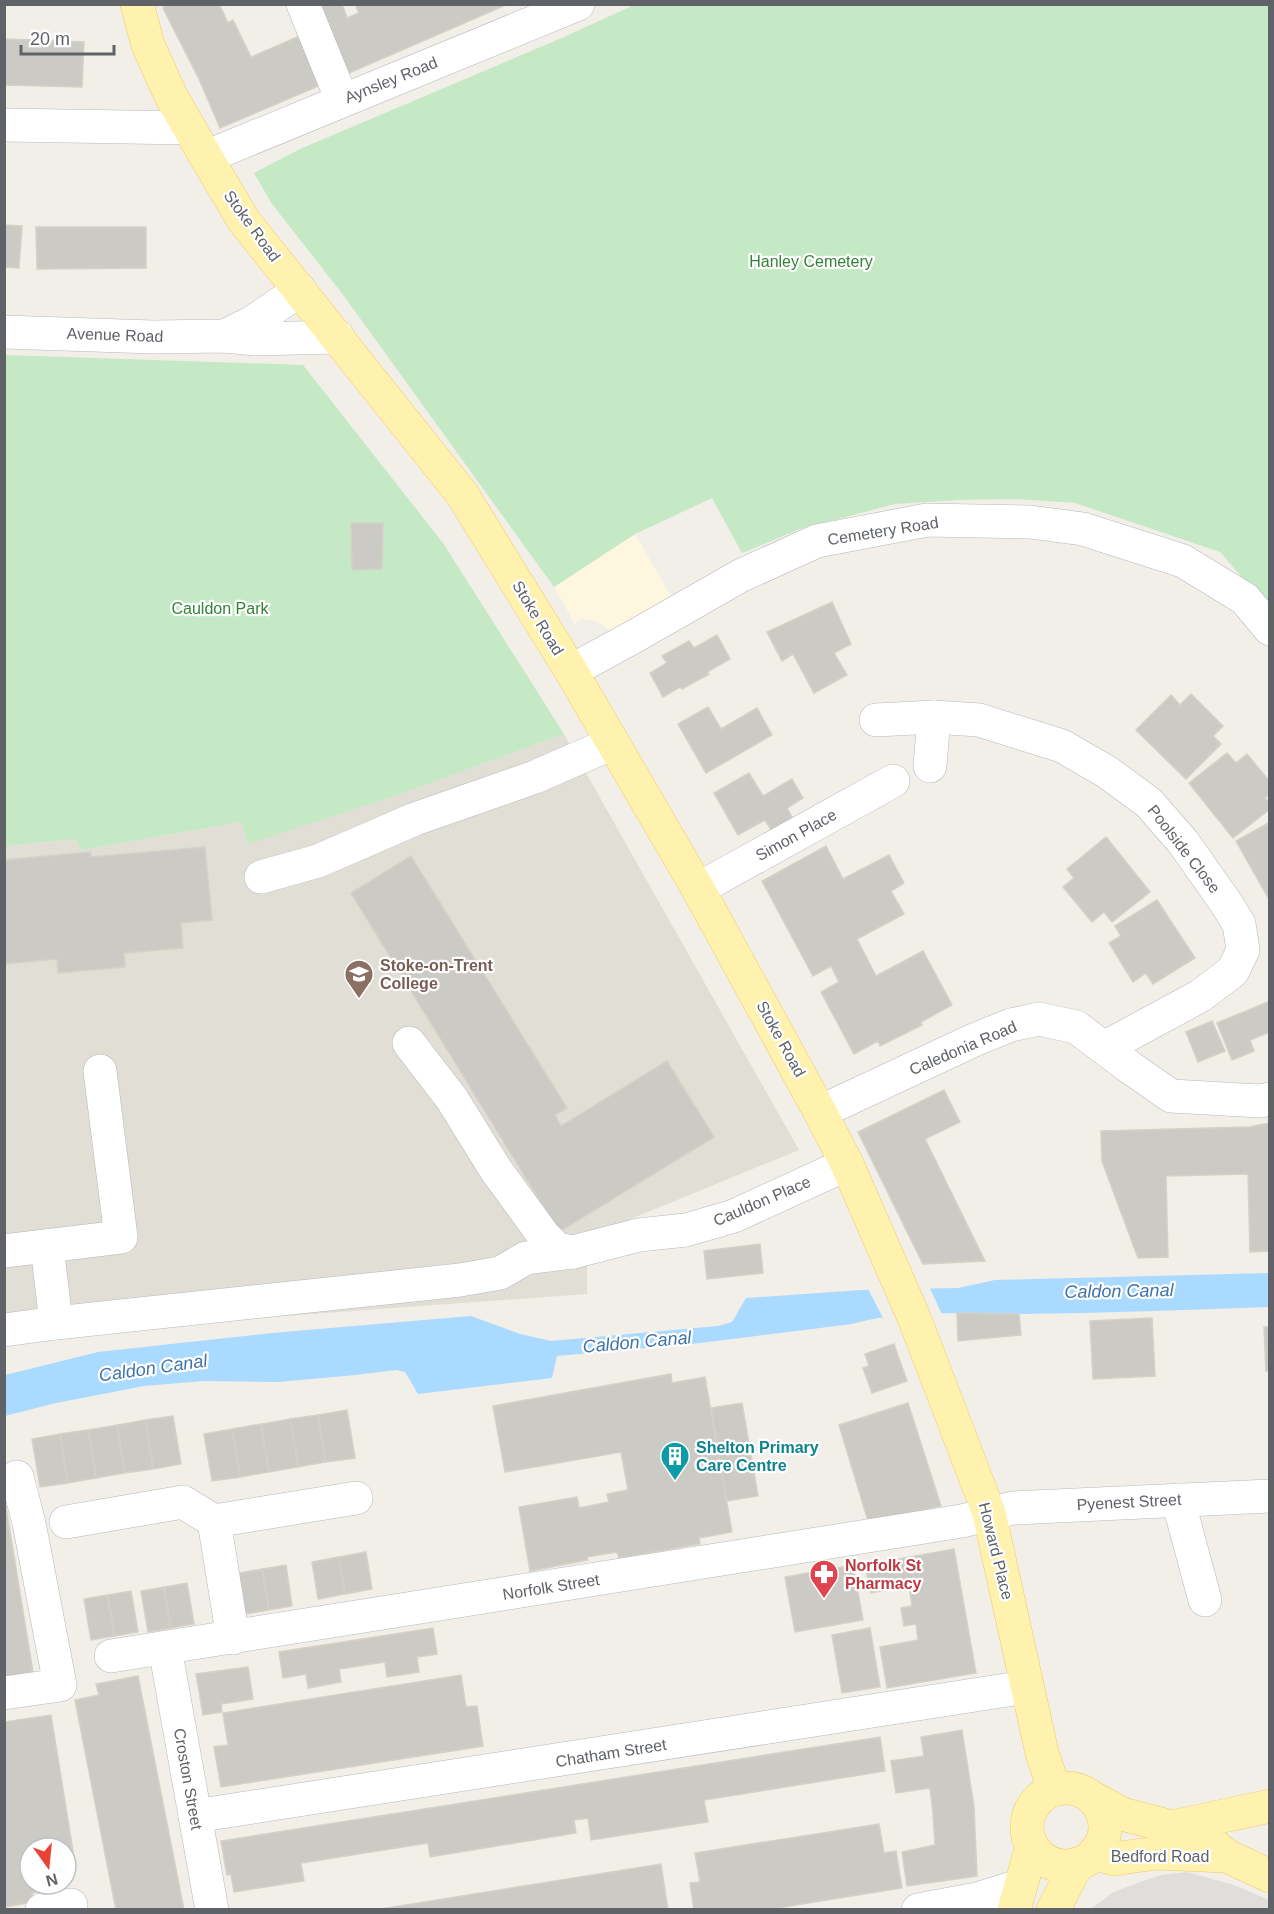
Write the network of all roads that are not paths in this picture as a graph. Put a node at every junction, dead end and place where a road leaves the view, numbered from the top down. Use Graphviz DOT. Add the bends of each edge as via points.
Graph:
graph roads {
  1 [pos="137,4"];
  2 [pos="303,4"];
  3 [pos="578,4"];
  4 [pos="342,100"];
  5 [pos="4,125"];
  6 [pos="189,128"];
  7 [pos="206,158"];
  8 [pos="300,290"];
  9 [pos="4,332"];
  10 [pos="225,336"];
  11 [pos="338,337"];
  12 [pos="1269,629"];
  13 [pos="571,670"];
  14 [pos="934,717"];
  15 [pos="876,720"];
  16 [pos="613,743"];
  17 [pos="930,766"];
  18 [pos="893,781"];
  19 [pos="261,877"];
  20 [pos="698,889"];
  21 [pos="409,1043"];
  22 [pos="1104,1048"];
  23 [pos="100,1071"];
  24 [pos="1269,1099"];
  25 [pos="820,1112"];
  26 [pos="847,1164"];
  27 [pos="47,1246"];
  28 [pos="4,1251"];
  29 [pos="573,1252"];
  30 [pos="890,1266"];
  31 [pos="56,1323"];
  32 [pos="4,1330"];
  33 [pos="17,1477"];
  34 [pos="1269,1496"];
  35 [pos="356,1498"];
  36 [pos="1178,1500"];
  37 [pos="989,1513"];
  38 [pos="214,1521"];
  39 [pos="66,1522"];
  40 [pos="1205,1600"];
  41 [pos="233,1638"];
  42 [pos="165,1648"];
  43 [pos="111,1656"];
  44 [pos="1026,1687"];
  45 [pos="4,1693"];
  46 [pos="1054,1790"];
  47 [pos="1091,1797"];
  48 [pos="1269,1806"];
  49 [pos="195,1816"];
  50 [pos="1172,1827"];
  51 [pos="1032,1846"];
  52 [pos="1227,1856"];
  53 [pos="1086,1858"];
  54 [pos="1269,1876"];
  55 [pos="1016,1898"];
  56 [pos="212,1910"];
  57 [pos="918,1910"];
  58 [pos="1053,1910"];
  1 -- 6 [label="main road, Stoke Road" via="148,45"];
  2 -- 4 [label="street"];
  3 -- 4 [label="street, Aynsley Road"];
  4 -- 7 [label="street, Aynsley Road"];
  5 -- 6 [label="street"];
  6 -- 7 [label="main road, Stoke Road"];
  7 -- 8 [label="main road, Stoke Road" via="244,220"];
  8 -- 10 [label="street, Avenue Road"];
  8 -- 11 [label="main road, Stoke Road"];
  9 -- 10 [label="street, Avenue Road"];
  10 -- 11 [label="street, Avenue Road"];
  11 -- 13 [label="main road, Stoke Road" via="462,494"];
  12 -- 13 [label="street, Cemetery Road" via="1245,599 1183,561 1083,529 1030,522 927,520 817,541 740,576"];
  13 -- 16 [label="main road, Stoke Road"];
  14 -- 15 [label="street, Poolside Close"];
  14 -- 17 [label="street"];
  14 -- 22 [label="street, Poolside Close" via="979,720 1031,736 1062,746 1107,772 1149,803 1176,834 1239,924 1243,950 1233,970 1200,996"];
  16 -- 19 [label="street" via="318,861"];
  16 -- 20 [label="main road, Stoke Road"];
  18 -- 20 [label="street, Simon Place"];
  20 -- 25 [label="main road, Stoke Road"];
  21 -- 29 [label="street" via="452,1099 496,1170 544,1236 557,1249"];
  22 -- 24 [label="street, Caledonia Road" via="1171,1096"];
  22 -- 25 [label="street, Caledonia Road" via="1076,1027 1039,1019 1011,1025"];
  23 -- 27 [label="street" via="121,1237"];
  25 -- 26 [label="main road, Stoke Road"];
  26 -- 29 [label="street, Cauldon Place" via="734,1216 686,1230 639,1235"];
  26 -- 30 [label="main road, Stoke Road"];
  27 -- 28 [label="street"];
  27 -- 31 [label="street"];
  29 -- 31 [label="street, Cauldon Place" via="526,1258 500,1273 460,1280"];
  30 -- 37 [label="main road, Howard Place" via="915,1320"];
  31 -- 32 [label="street, Cauldon Place"];
  33 -- 45 [label="street" via="60,1685"];
  34 -- 36 [label="street, Pyenest Street"];
  35 -- 38 [label="street"];
  36 -- 37 [label="street, Pyenest Street" via="1013,1508"];
  36 -- 40 [label="street"];
  37 -- 41 [label="street, Norfolk Street" via="951,1523"];
  37 -- 44 [label="main road, Howard Place"];
  38 -- 39 [label="street" via="183,1502"];
  38 -- 41 [label="street"];
  41 -- 42 [label="street, Norfolk Street"];
  42 -- 43 [label="street, Norfolk Street"];
  42 -- 49 [label="street, Croston Street"];
  44 -- 46 [label="main road, Howard Place"];
  44 -- 49 [label="street, Chatham Street"];
  46 -- 47 [label="main road" via="1079,1790"];
  46 -- 51 [label="main road" via="1032,1809 1027,1822"];
  47 -- 50 [label="main road, Bedford Road" via="1122,1814"];
  47 -- 53 [label="main road" via="1105,1825 1099,1848"];
  48 -- 50 [label="main road"];
  49 -- 56 [label="street, Croston Street"];
  50 -- 52 [label="main road, Bedford Road" via="1205,1838"];
  51 -- 53 [label="main road" via="1047,1861 1064,1866"];
  51 -- 55 [label="main road"];
  52 -- 53 [label="main road, Bedford Road" via="1156,1853"];
  52 -- 54 [label="main road, Bedford Road"];
  53 -- 58 [label="main road"];
  55 -- 57 [label="street" via="977,1899"];
}
